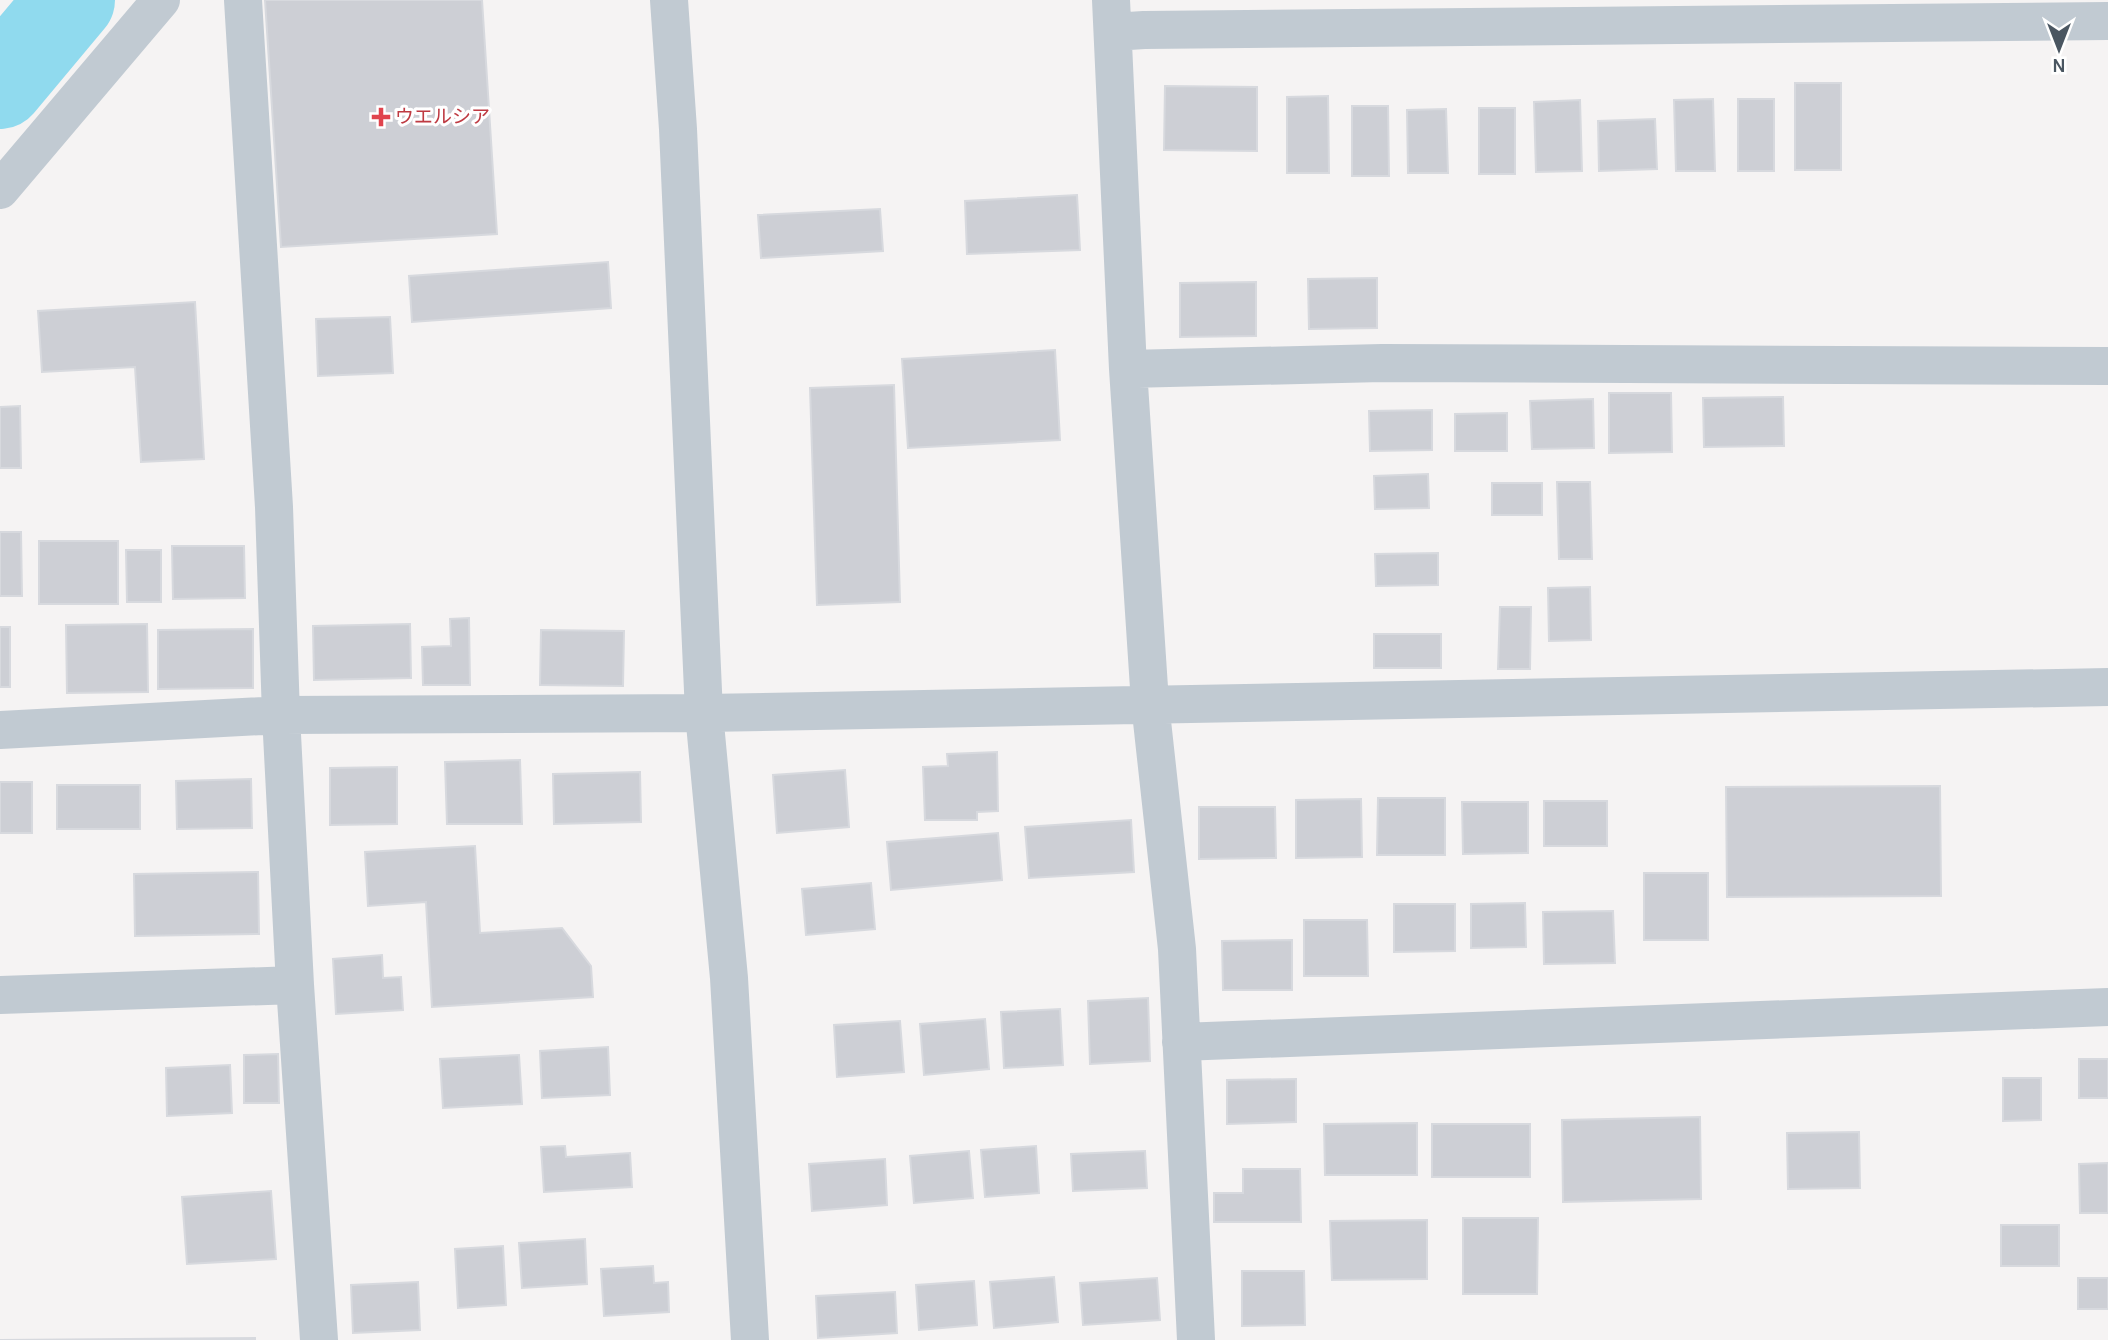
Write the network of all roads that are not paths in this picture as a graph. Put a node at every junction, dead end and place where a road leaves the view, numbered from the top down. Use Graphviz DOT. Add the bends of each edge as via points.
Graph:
graph roads {
  1 [pos="161,0"];
  2 [pos="243,0"];
  3 [pos="669,0"];
  4 [pos="1112,16"];
  5 [pos="2108,21"];
  6 [pos="0,190"];
  7 [pos="2108,366"];
  8 [pos="1128,369"];
  9 [pos="2108,687"];
  10 [pos="1150,703"];
  11 [pos="704,713"];
  12 [pos="281,716"];
  13 [pos="0,730"];
  14 [pos="295,985"];
  15 [pos="0,995"];
  16 [pos="2108,1007"];
  17 [pos="1181,1042"];
  18 [pos="320,1340"];
  19 [pos="750,1340"];
  20 [pos="1196,1340"];
  1 -- 6 [label="street"];
  2 -- 12 [label="street" via="274,507"];
  3 -- 11 [label="street"];
  4 -- 5 [label="street" via="1144,30"];
  4 -- 8 [label="street"];
  7 -- 8 [label="street" via="1382,363"];
  8 -- 10 [label="street"];
  9 -- 10 [label="street"];
  10 -- 11 [label="street"];
  10 -- 17 [label="street" via="1177,949"];
  11 -- 12 [label="street"];
  11 -- 19 [label="street" via="729,978"];
  12 -- 13 [label="street"];
  12 -- 14 [label="street"];
  14 -- 15 [label="street"];
  14 -- 18 [label="street"];
  16 -- 17 [label="street"];
  17 -- 20 [label="street"];
}
